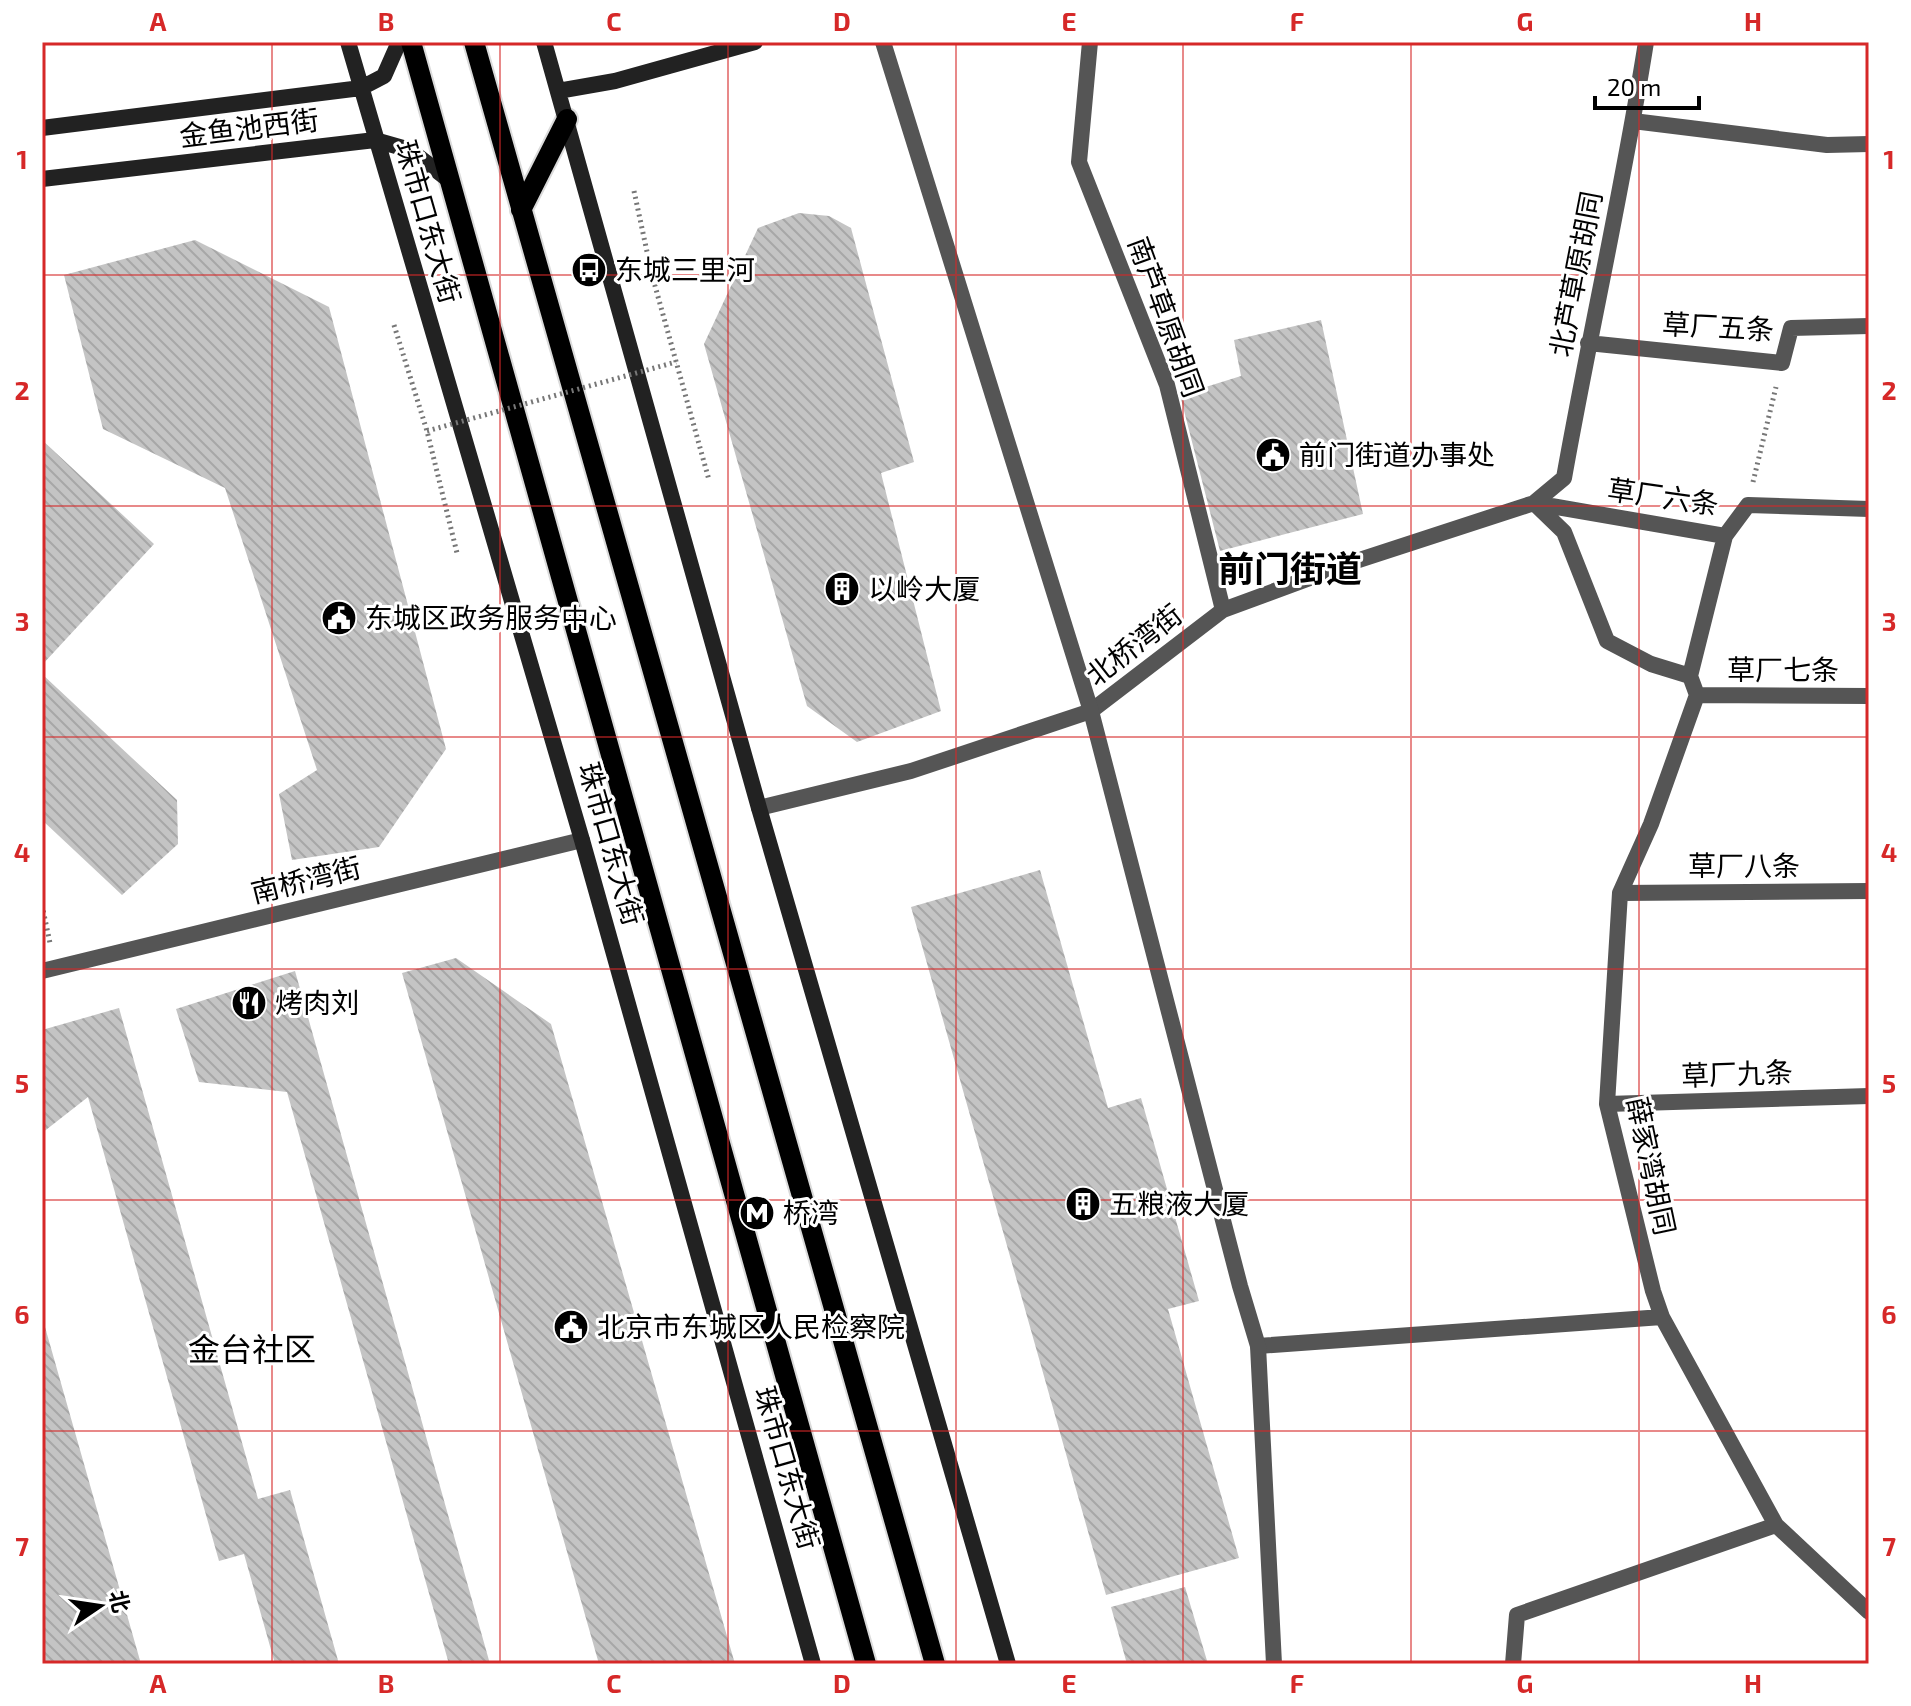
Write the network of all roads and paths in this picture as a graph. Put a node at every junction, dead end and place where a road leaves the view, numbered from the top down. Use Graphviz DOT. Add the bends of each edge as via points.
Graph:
graph roads {
  1 [pos="348,42"];
  2 [pos="399,42"];
  3 [pos="411,42"];
  4 [pos="474,42"];
  5 [pos="544,42"];
  6 [pos="755,42"];
  7 [pos="883,42"];
  8 [pos="1090,42"];
  9 [pos="1646,42"];
  10 [pos="361,88"];
  11 [pos="558,91"];
  12 [pos="567,119"];
  13 [pos="1633,121"];
  14 [pos="42,128"];
  15 [pos="375,140"];
  16 [pos="1869,144"];
  17 [pos="42,179"];
  18 [pos="450,181"];
  19 [pos="634,191"];
  20 [pos="521,210"];
  21 [pos="394,325"];
  22 [pos="1869,326"];
  23 [pos="1588,343"];
  24 [pos="676,362"];
  25 [pos="1782,363"];
  26 [pos="427,431"];
  27 [pos="709,480"];
  28 [pos="1534,503"];
  29 [pos="1748,505"];
  30 [pos="1869,509"];
  31 [pos="1725,536"];
  32 [pos="457,553"];
  33 [pos="1223,610"];
  34 [pos="1690,676"];
  35 [pos="1697,695"];
  36 [pos="1869,696"];
  37 [pos="1091,711"];
  38 [pos="759,808"];
  39 [pos="582,840"];
  40 [pos="1869,891"];
  41 [pos="1620,893"];
  42 [pos="42,905"];
  43 [pos="48,969"];
  44 [pos="1869,1096"];
  45 [pos="1607,1104"];
  46 [pos="1662,1317"];
  47 [pos="1258,1346"];
  48 [pos="1776,1525"];
  49 [pos="1869,1612"];
  50 [pos="813,1664"];
  51 [pos="866,1664"];
  52 [pos="935,1664"];
  53 [pos="1008,1664"];
  54 [pos="1274,1664"];
  55 [pos="1513,1664"];
  1 -- 10 [label="street, 珠市口东大街"];
  2 -- 10 [label="street" via="384,76"];
  3 -- 18 [label="main road, 珠市口东大街"];
  4 -- 20 [label="main road"];
  5 -- 11 [label="street"];
  6 -- 11 [label="street" via="615,81"];
  7 -- 37 [label="street"];
  8 -- 33 [label="street, 南芦草原胡同" via="1079,162 1167,385"];
  9 -- 13 [label="street, 北芦草原胡同"];
  10 -- 14 [label="street, 金鱼池西街"];
  10 -- 15 [label="street, 珠市口东大街"];
  11 -- 12 [label="street"];
  12 -- 20 [label="main road"];
  12 -- 38 [label="street"];
  13 -- 16 [label="street" via="1827,145"];
  13 -- 23 [label="street, 北芦草原胡同"];
  15 -- 17 [label="street, 金鱼池西街"];
  15 -- 18 [label="street, 金鱼池西街" via="410,150"];
  15 -- 39 [label="street, 珠市口东大街"];
  18 -- 51 [label="main road, 珠市口东大街"];
  19 -- 24 [label="path"];
  20 -- 52 [label="main road"];
  21 -- 26 [label="path"];
  22 -- 25 [label="street, 草厂五条" via="1791,328"];
  23 -- 25 [label="street, 草厂五条"];
  23 -- 28 [label="street, 北芦草原胡同" via="1564,478"];
  24 -- 26 [label="path, bridge"];
  24 -- 27 [label="path"];
  25 -- 29 [label="path"];
  26 -- 32 [label="path"];
  28 -- 31 [label="street, 草厂六条"];
  28 -- 33 [label="street, 北桥湾街"];
  28 -- 34 [label="street" via="1564,532 1607,641 1651,664"];
  29 -- 30 [label="street, 草厂六条"];
  29 -- 31 [label="street, 草厂六条"];
  31 -- 34 [label="street"];
  33 -- 37 [label="street, 北桥湾街"];
  34 -- 35 [label="street"];
  35 -- 36 [label="street, 草厂七条"];
  35 -- 41 [label="street, 薛家湾胡同"];
  37 -- 38 [label="street, 北桥湾街" via="911,771"];
  37 -- 47 [label="street"];
  38 -- 53 [label="street"];
  39 -- 43 [label="street, 南桥湾街"];
  39 -- 50 [label="street, 珠市口东大街"];
  40 -- 41 [label="street, 草厂八条"];
  41 -- 45 [label="street, 薛家湾胡同"];
  42 -- 43 [label="path"];
  44 -- 45 [label="street, 草厂九条"];
  45 -- 46 [label="street, 薛家湾胡同"];
  46 -- 47 [label="street"];
  46 -- 48 [label="street, 薛家湾胡同"];
  47 -- 54 [label="street"];
  48 -- 49 [label="street, 薛家湾胡同"];
  48 -- 55 [label="street" via="1517,1615"];
}
